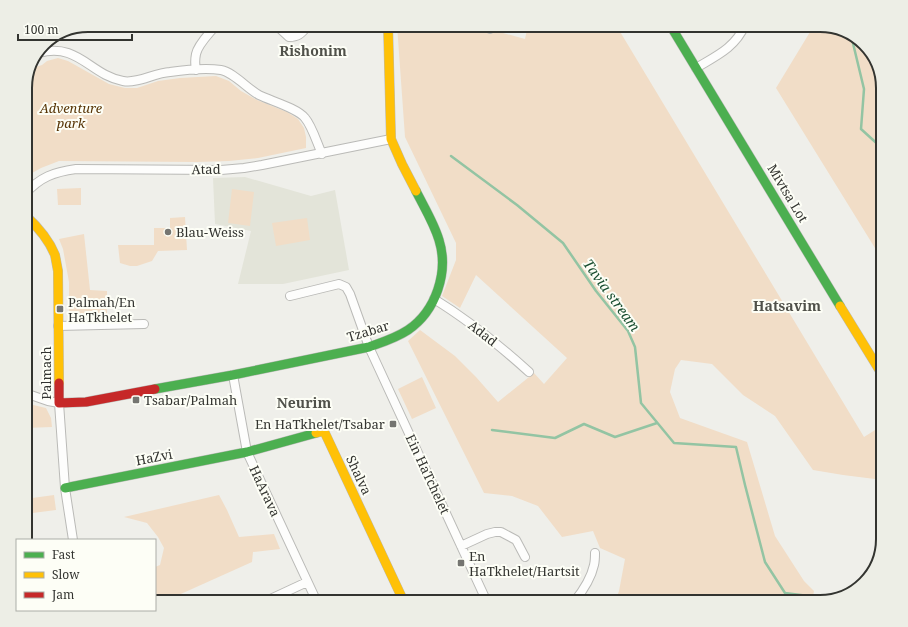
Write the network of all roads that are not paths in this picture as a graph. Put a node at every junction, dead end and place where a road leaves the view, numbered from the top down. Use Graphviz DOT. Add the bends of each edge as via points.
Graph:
graph roads {
  1 [pos="211,32"];
  2 [pos="284,32"];
  3 [pos="303,32"];
  4 [pos="388,32"];
  5 [pos="674,32"];
  6 [pos="742,32"];
  7 [pos="47,50"];
  8 [pos="696,68"];
  9 [pos="196,70"];
  10 [pos="391,139"];
  11 [pos="322,154"];
  12 [pos="32,188"];
  13 [pos="32,221"];
  14 [pos="290,296"];
  15 [pos="434,299"];
  16 [pos="144,324"];
  17 [pos="58,326"];
  18 [pos="369,347"];
  19 [pos="876,364"];
  20 [pos="529,372"];
  21 [pos="233,375"];
  22 [pos="32,395"];
  23 [pos="59,403"];
  24 [pos="247,452"];
  25 [pos="65,488"];
  26 [pos="73,539"];
  27 [pos="461,546"];
  28 [pos="595,552"];
  29 [pos="525,557"];
  30 [pos="307,582"];
  31 [pos="279,595"];
  32 [pos="313,595"];
  33 [pos="401,595"];
  34 [pos="484,595"];
  35 [pos="579,595"];
  1 -- 9 [label="street" via="196,53"];
  2 -- 3 [label="street" via="289,37"];
  4 -- 10 [label="street, Tzabar"];
  5 -- 8 [label="street, Mivtsa Lot"];
  6 -- 8 [label="street" via="724,51"];
  7 -- 9 [label="street" via="58,50 79,57 107,76 124,82 134,82 156,74"];
  8 -- 19 [label="street, Mivtsa Lot"];
  9 -- 11 [label="street" via="223,70 259,95 300,113 308,123"];
  10 -- 11 [label="street, Atad"];
  10 -- 15 [label="street, Tzabar" via="437,233 441,247 442,273"];
  11 -- 12 [label="street, Atad" via="221,170 76,169 50,175"];
  13 -- 17 [label="street, Palmach" via="55,256 58,271"];
  14 -- 18 [label="street, Ein HaTchelet" via="339,284 346,287"];
  15 -- 18 [label="street, Tzabar" via="415,326 387,341"];
  15 -- 20 [label="street, Adad" via="474,325"];
  16 -- 17 [label="street"];
  17 -- 23 [label="street, Palmach"];
  18 -- 21 [label="street, Tzabar"];
  18 -- 27 [label="street, Ein HaTchelet"];
  21 -- 23 [label="street, Tzabar" via="86,402"];
  21 -- 24 [label="street, HaArava"];
  22 -- 23 [label="street"];
  23 -- 25 [label="street, Palmach"];
  24 -- 25 [label="street, HaZvi"];
  24 -- 30 [label="street, HaArava"];
  24 -- 33 [label="street, Shalva" via="324,431"];
  25 -- 26 [label="street, Palmach"];
  27 -- 29 [label="street" via="487,534 501,532 516,540"];
  27 -- 34 [label="street, Ein HaTchelet"];
  28 -- 35 [label="street" via="594,566"];
  30 -- 31 [label="street"];
  30 -- 32 [label="street, HaArava"];
}
